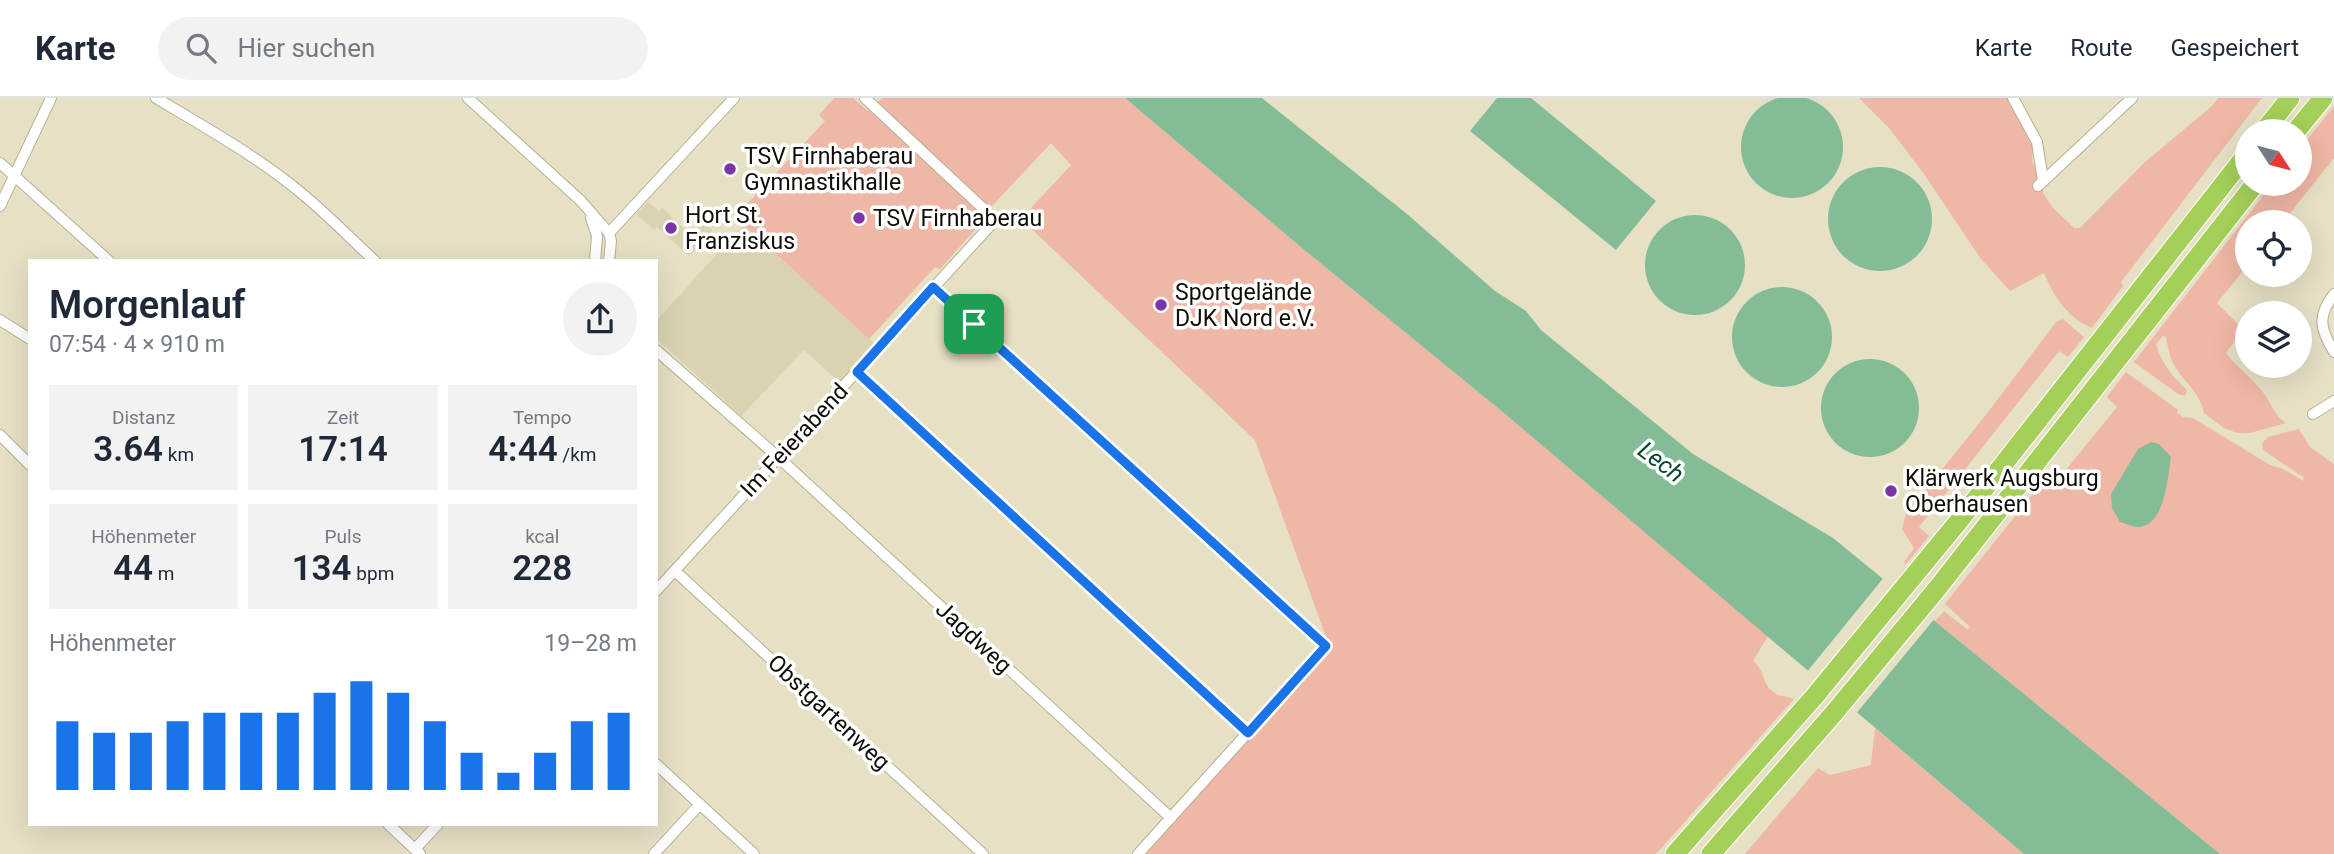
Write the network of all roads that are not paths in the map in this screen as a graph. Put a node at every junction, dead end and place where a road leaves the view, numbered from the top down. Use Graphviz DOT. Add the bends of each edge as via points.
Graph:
graph roads {
  1 [pos="51,98"];
  2 [pos="156,98"];
  3 [pos="468,98"];
  4 [pos="734,98"];
  5 [pos="864,98"];
  6 [pos="2012,98"];
  7 [pos="2133,98"];
  8 [pos="2290,98"];
  9 [pos="2323,98"];
  10 [pos="2273,119"];
  11 [pos="2306,119"];
  12 [pos="0,163"];
  13 [pos="2235,169"];
  14 [pos="15,174"];
  15 [pos="2246,196"];
  16 [pos="0,206"];
  17 [pos="588,209"];
  18 [pos="609,233"];
  19 [pos="107,259"];
  20 [pos="373,259"];
  21 [pos="595,259"];
  22 [pos="609,259"];
  23 [pos="933,287"];
  24 [pos="2334,294"];
  25 [pos="2329,308"];
  26 [pos="0,320"];
  27 [pos="28,338"];
  28 [pos="658,352"];
  29 [pos="2334,352"];
  30 [pos="857,372"];
  31 [pos="2334,401"];
  32 [pos="2314,414"];
  33 [pos="0,435"];
  34 [pos="778,457"];
  35 [pos="28,463"];
  36 [pos="675,571"];
  37 [pos="658,589"];
  38 [pos="1248,733"];
  39 [pos="658,766"];
  40 [pos="700,804"];
  41 [pos="1171,818"];
  42 [pos="390,826"];
  43 [pos="437,826"];
  44 [pos="418,852"];
  45 [pos="654,854"];
  46 [pos="754,854"];
  47 [pos="983,854"];
  48 [pos="1138,854"];
  49 [pos="1675,854"];
  50 [pos="1711,854"];
  1 -- 14 [label="street"];
  2 -- 20 [label="street" via="278,175"];
  3 -- 17 [label="street"];
  4 -- 18 [label="street"];
  5 -- 23 [label="street, Im Feierabend" via="988,212 989,227"];
  6 -- 7 [label="street" via="2037,142 2040,183"];
  8 -- 10 [label="highway"];
  9 -- 11 [label="highway"];
  12 -- 14 [label="street"];
  13 -- 49 [label="highway" via="1916,573"];
  14 -- 16 [label="street"];
  14 -- 19 [label="street"];
  15 -- 50 [label="highway" via="1936,590"];
  17 -- 18 [label="street"];
  17 -- 21 [label="street" via="597,236"];
  18 -- 22 [label="street"];
  23 -- 30 [label="street, Im Feierabend"];
  23 -- 38 [label="street" via="1326,646"];
  24 -- 25 [label="street"];
  25 -- 29 [label="street" via="2322,325"];
  26 -- 27 [label="street"];
  28 -- 34 [label="street, Jagdweg"];
  30 -- 34 [label="street, Im Feierabend"];
  30 -- 38 [label="street"];
  31 -- 32 [label="street"];
  33 -- 35 [label="street"];
  34 -- 36 [label="street, Im Feierabend"];
  34 -- 41 [label="street, Jagdweg"];
  36 -- 37 [label="street, Im Feierabend"];
  36 -- 47 [label="street, Obstgartenweg"];
  38 -- 41 [label="street"];
  39 -- 40 [label="street"];
  40 -- 45 [label="street"];
  40 -- 46 [label="street"];
  41 -- 48 [label="street"];
  42 -- 44 [label="street"];
  43 -- 44 [label="street"];
}
